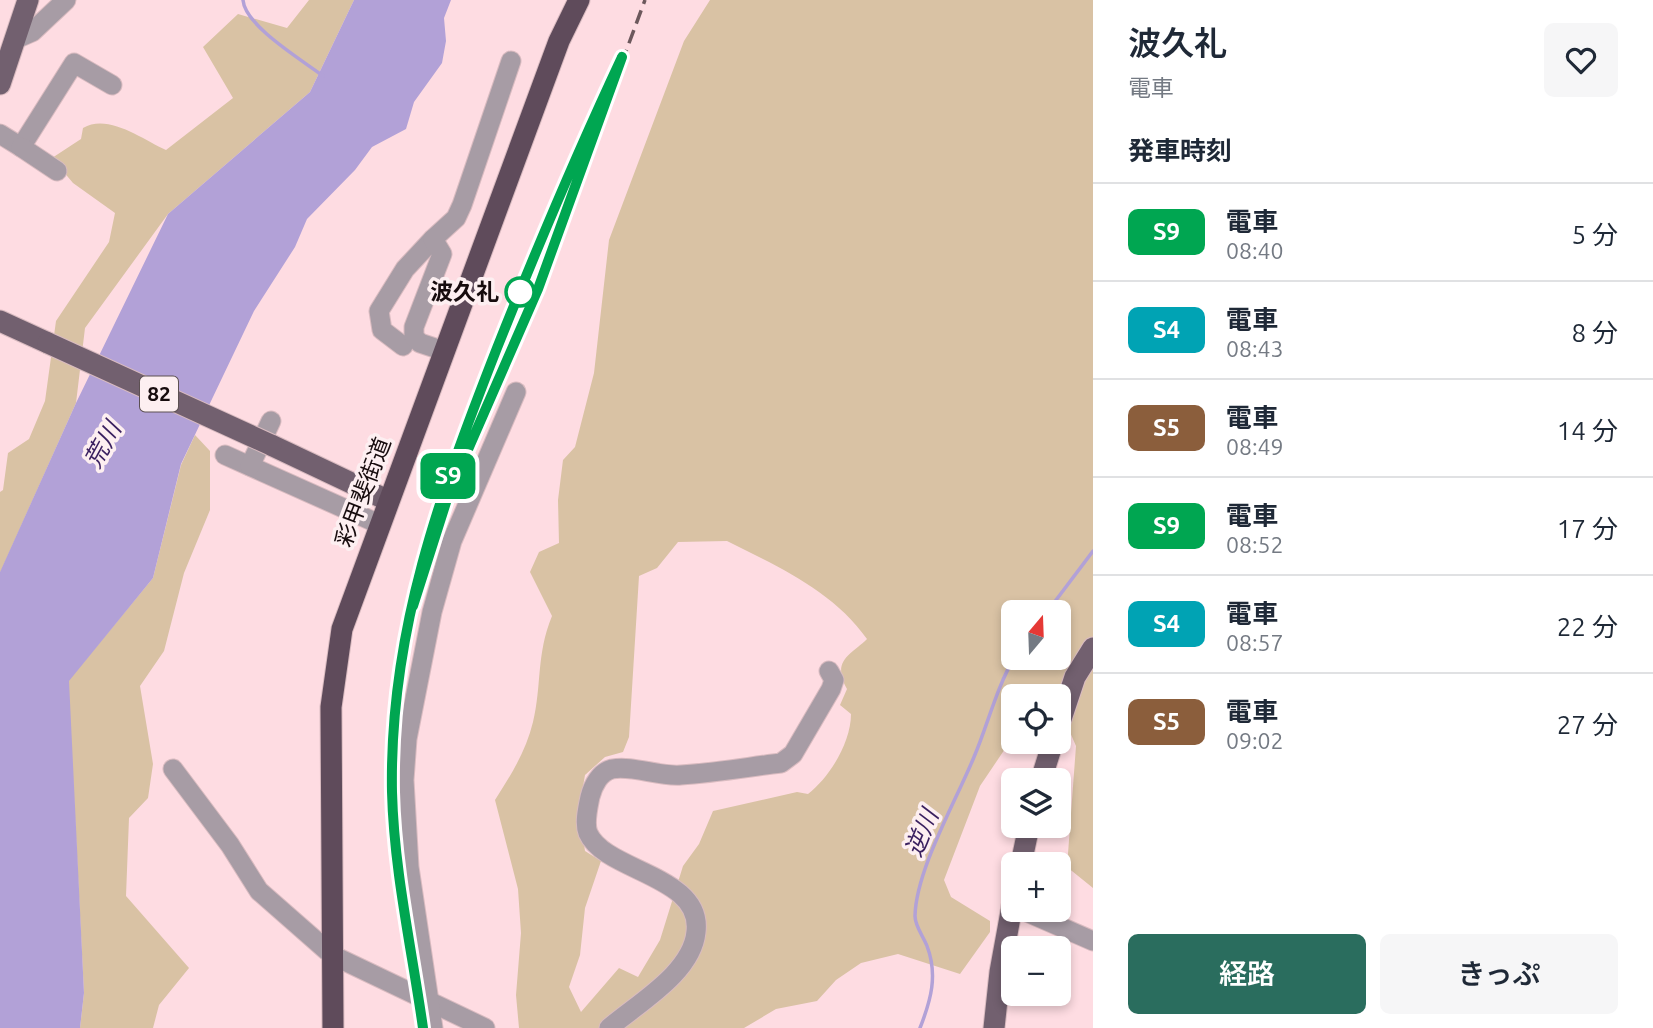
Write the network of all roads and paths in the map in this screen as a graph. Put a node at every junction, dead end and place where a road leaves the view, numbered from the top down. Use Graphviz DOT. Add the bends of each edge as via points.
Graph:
graph roads {
  1 [pos="28,0"];
  2 [pos="66,0"];
  3 [pos="579,0"];
  4 [pos="16,39"];
  5 [pos="511,61"];
  6 [pos="0,84"];
  7 [pos="112,85"];
  8 [pos="0,134"];
  9 [pos="21,147"];
  10 [pos="57,171"];
  11 [pos="433,239"];
  12 [pos="0,321"];
  13 [pos="403,346"];
  14 [pos="444,351"];
  15 [pos="516,392"];
  16 [pos="271,421"];
  17 [pos="225,455"];
  18 [pos="250,466"];
  19 [pos="387,500"];
  20 [pos="379,524"];
  21 [pos="1093,648"];
  22 [pos="829,671"];
  23 [pos="1071,689"];
  24 [pos="173,769"];
  25 [pos="1011,922"];
  26 [pos="1051,922"];
  27 [pos="1093,941"];
  28 [pos="332,955"];
  29 [pos="429,1000"];
  30 [pos="333,1028"];
  31 [pos="433,1028"];
  32 [pos="485,1028"];
  33 [pos="609,1028"];
  34 [pos="994,1028"];
  1 -- 4 [label="main road"];
  2 -- 4 [label="street" via="32,32"];
  3 -- 14 [label="highway, 彩甲斐街道" via="559,41"];
  4 -- 6 [label="main road"];
  5 -- 11 [label="street" via="462,205 456,218"];
  7 -- 9 [label="street" via="74,63"];
  8 -- 9 [label="street"];
  9 -- 10 [label="street"];
  11 -- 13 [label="street" via="405,269 379,311 382,330"];
  11 -- 14 [label="street" via="442,254 414,337"];
  12 -- 19 [label="main road, 82, bridge"];
  14 -- 19 [label="highway, 彩甲斐街道"];
  15 -- 29 [label="street" via="452,541 410,722 404,809"];
  16 -- 18 [label="street"];
  17 -- 18 [label="street"];
  18 -- 20 [label="street"];
  19 -- 20 [label="highway, 彩甲斐街道"];
  20 -- 28 [label="highway, 彩甲斐街道" via="342,629 333,677"];
  21 -- 23 [label="main road"];
  22 -- 33 [label="street" via="834,680 831,689 793,754 781,763 680,775 621,769 599,776 587,811 588,832 598,846 687,899 697,930 694,945 675,972"];
  24 -- 28 [label="street" via="260,891"];
  25 -- 34 [label="main road"];
  26 -- 27 [label="street"];
  28 -- 29 [label="street"];
  28 -- 30 [label="highway, 彩甲斐街道"];
  29 -- 31 [label="street"];
  29 -- 32 [label="street"];
}
